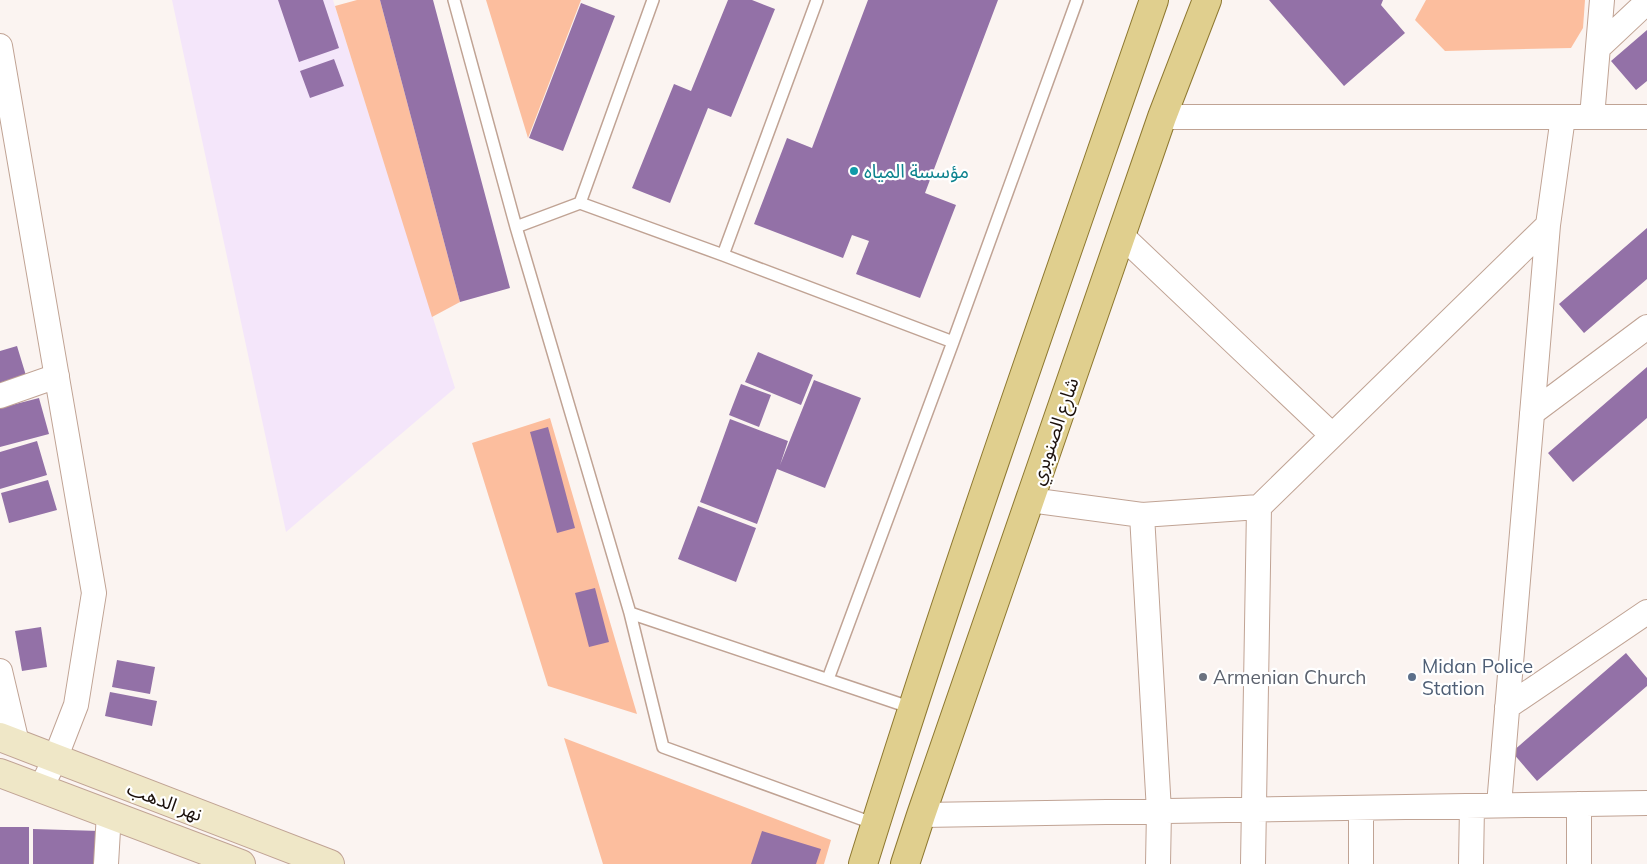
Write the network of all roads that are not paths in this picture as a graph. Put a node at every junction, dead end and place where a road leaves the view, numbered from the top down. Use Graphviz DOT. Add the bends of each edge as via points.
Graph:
graph roads {
  1 [pos="454,0"];
  2 [pos="654,0"];
  3 [pos="817,0"];
  4 [pos="1077,0"];
  5 [pos="1154,0"];
  6 [pos="1207,0"];
  7 [pos="1602,0"];
  8 [pos="1647,2"];
  9 [pos="0,46"];
  10 [pos="1598,48"];
  11 [pos="6,111"];
  12 [pos="1162,117"];
  13 [pos="1563,117"];
  14 [pos="1592,117"];
  15 [pos="1647,117"];
  16 [pos="580,203"];
  17 [pos="1548,225"];
  18 [pos="516,227"];
  19 [pos="1122,235"];
  20 [pos="723,255"];
  21 [pos="1647,327"];
  22 [pos="953,342"];
  23 [pos="57,376"];
  24 [pos="0,396"];
  25 [pos="1532,413"];
  26 [pos="1332,435"];
  27 [pos="1030,500"];
  28 [pos="1259,507"];
  29 [pos="1142,515"];
  30 [pos="1647,612"];
  31 [pos="630,613"];
  32 [pos="0,671"];
  33 [pos="828,680"];
  34 [pos="1507,707"];
  35 [pos="912,708"];
  36 [pos="8,740"];
  37 [pos="55,758"];
  38 [pos="0,773"];
  39 [pos="41,788"];
  40 [pos="1647,803"];
  41 [pos="1580,804"];
  42 [pos="1499,805"];
  43 [pos="1472,806"];
  44 [pos="1361,808"];
  45 [pos="1253,810"];
  46 [pos="1159,811"];
  47 [pos="109,813"];
  48 [pos="921,815"];
  49 [pos="875,824"];
  50 [pos="106,864"];
  51 [pos="241,864"];
  52 [pos="330,864"];
  53 [pos="863,864"];
  54 [pos="905,864"];
  55 [pos="1158,864"];
  56 [pos="1253,864"];
  57 [pos="1361,864"];
  58 [pos="1471,864"];
  59 [pos="1578,864"];
  1 -- 18 [label="lane"];
  2 -- 16 [label="lane"];
  3 -- 20 [label="lane"];
  4 -- 22 [label="lane"];
  5 -- 35 [label="main road"];
  6 -- 12 [label="main road, شارع الصنوبري"];
  7 -- 10 [label="street"];
  8 -- 10 [label="street"];
  9 -- 11 [label="street"];
  10 -- 14 [label="street"];
  11 -- 23 [label="street"];
  12 -- 13 [label="street"];
  12 -- 19 [label="main road, شارع الصنوبري"];
  13 -- 14 [label="street"];
  13 -- 17 [label="street"];
  14 -- 15 [label="street"];
  16 -- 18 [label="lane"];
  16 -- 20 [label="lane"];
  17 -- 25 [label="street"];
  17 -- 26 [label="street"];
  18 -- 31 [label="lane"];
  19 -- 26 [label="street"];
  19 -- 27 [label="main road, شارع الصنوبري"];
  20 -- 22 [label="lane"];
  21 -- 25 [label="street"];
  22 -- 33 [label="lane"];
  23 -- 24 [label="street"];
  23 -- 37 [label="street" via="94,593 76,705"];
  25 -- 34 [label="street"];
  26 -- 28 [label="street"];
  27 -- 29 [label="street"];
  27 -- 48 [label="main road, شارع الصنوبري"];
  28 -- 29 [label="street"];
  28 -- 45 [label="street"];
  29 -- 46 [label="street"];
  30 -- 34 [label="street"];
  31 -- 33 [label="lane"];
  31 -- 49 [label="lane" via="663,748"];
  32 -- 36 [label="street"];
  33 -- 35 [label="lane"];
  34 -- 42 [label="street"];
  35 -- 49 [label="main road"];
  36 -- 37 [label="main road, نهر الدهب"];
  37 -- 39 [label="street"];
  37 -- 52 [label="main road, نهر الدهب"];
  38 -- 39 [label="main road, نهر الدهب"];
  39 -- 47 [label="main road, نهر الدهب"];
  40 -- 41 [label="street"];
  41 -- 42 [label="street"];
  41 -- 59 [label="street"];
  42 -- 43 [label="street"];
  43 -- 44 [label="street"];
  43 -- 58 [label="street"];
  44 -- 45 [label="street"];
  44 -- 57 [label="street"];
  45 -- 46 [label="street"];
  45 -- 56 [label="street"];
  46 -- 48 [label="street"];
  46 -- 55 [label="street"];
  47 -- 50 [label="street"];
  47 -- 51 [label="main road, نهر الدهب"];
  48 -- 54 [label="main road, شارع الصنوبري"];
  49 -- 53 [label="main road"];
}
